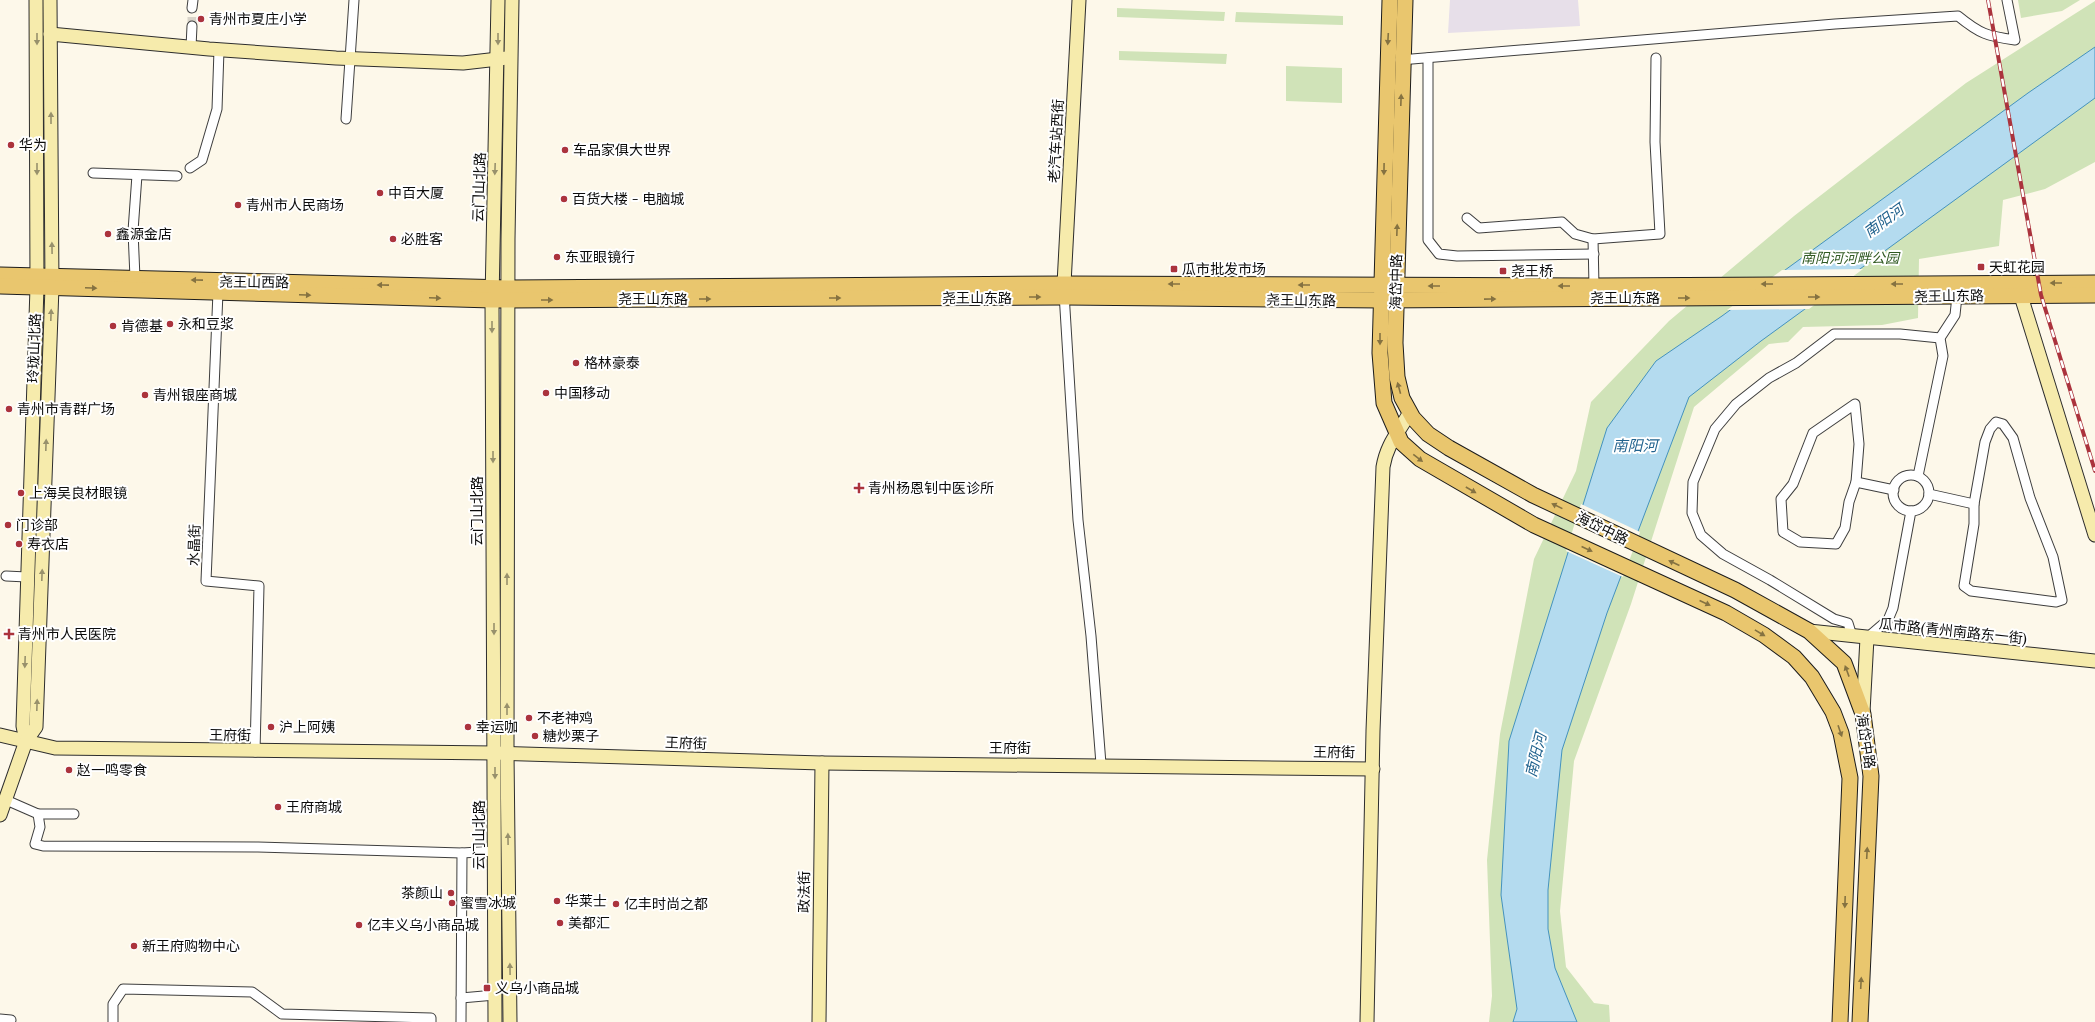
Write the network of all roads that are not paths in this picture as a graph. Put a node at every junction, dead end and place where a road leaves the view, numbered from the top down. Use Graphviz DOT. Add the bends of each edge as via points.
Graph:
graph roads {
  1 [pos="36,0"];
  2 [pos="50,0"];
  3 [pos="354,0"];
  4 [pos="498,0"];
  5 [pos="512,0"];
  6 [pos="1079,0"];
  7 [pos="1390,0"];
  8 [pos="1405,0"];
  9 [pos="2007,0"];
  10 [pos="192,26"];
  11 [pos="50,34"];
  12 [pos="191,47"];
  13 [pos="219,50"];
  14 [pos="349,58"];
  15 [pos="512,58"];
  16 [pos="1428,58"];
  17 [pos="1656,58"];
  18 [pos="498,59"];
  19 [pos="1387,60"];
  20 [pos="1402,60"];
  21 [pos="346,119"];
  22 [pos="190,168"];
  23 [pos="93,174"];
  24 [pos="137,175"];
  25 [pos="177,176"];
  26 [pos="1467,218"];
  27 [pos="1593,239"];
  28 [pos="1594,254"];
  29 [pos="0,275"];
  30 [pos="135,278"];
  31 [pos="37,281"];
  32 [pos="52,281"];
  33 [pos="2095,283"];
  34 [pos="0,286"];
  35 [pos="1064,290"];
  36 [pos="1600,290"];
  37 [pos="1936,290"];
  38 [pos="1391,291"];
  39 [pos="218,292"];
  40 [pos="492,294"];
  41 [pos="508,294"];
  42 [pos="2095,295"];
  43 [pos="1957,296"];
  44 [pos="2021,296"];
  45 [pos="1380,300"];
  46 [pos="1940,338"];
  47 [pos="1410,412"];
  48 [pos="1396,432"];
  49 [pos="1918,476"];
  50 [pos="1856,482"];
  51 [pos="1894,490"];
  52 [pos="1929,494"];
  53 [pos="1974,504"];
  54 [pos="1911,511"];
  55 [pos="2095,535"];
  56 [pos="6,576"];
  57 [pos="27,577"];
  58 [pos="1809,631"];
  59 [pos="1852,636"];
  60 [pos="1868,638"];
  61 [pos="2095,661"];
  62 [pos="1863,714"];
  63 [pos="0,735"];
  64 [pos="26,741"];
  65 [pos="255,752"];
  66 [pos="501,753"];
  67 [pos="822,763"];
  68 [pos="1101,764"];
  69 [pos="1373,769"];
  70 [pos="6,800"];
  71 [pos="38,814"];
  72 [pos="74,814"];
  73 [pos="0,815"];
  74 [pos="495,850"];
  75 [pos="462,853"];
  76 [pos="495,995"];
  77 [pos="461,998"];
  78 [pos="0,1020"];
  79 [pos="11,1020"];
  80 [pos="113,1022"];
  81 [pos="431,1022"];
  82 [pos="461,1022"];
  83 [pos="495,1022"];
  84 [pos="510,1022"];
  85 [pos="819,1022"];
  86 [pos="1367,1022"];
  87 [pos="1840,1022"];
  88 [pos="1860,1022"];
  1 -- 31 [label="street, 玲珑山北路, one-way"];
  2 -- 11 [label="street, 玲珑山北路"];
  3 -- 14 [label="street"];
  4 -- 18 [label="street, 云门山北路, one-way"];
  5 -- 15 [label="street, 云门山北路"];
  6 -- 35 [label="street, 老汽车站西街"];
  7 -- 19 [label="main road, 海岱中路, one-way"];
  8 -- 20 [label="main road, 海岱中路"];
  9 -- 16 [label="street" via="2015,40 1977,32 1958,16"];
  10 -- 12 [label="street"];
  11 -- 12 [label="street"];
  32 -- 11 [label="street, 玲珑山北路, one-way"];
  12 -- 13 [label="street"];
  13 -- 14 [label="street"];
  13 -- 22 [label="street" via="217,109 202,160"];
  14 -- 18 [label="street" via="463,63"];
  14 -- 21 [label="street"];
  15 -- 18 [label="street"];
  15 -- 41 [label="street, 云门山北路"];
  16 -- 20 [label="street"];
  16 -- 28 [label="street" via="1428,240 1439,254"];
  17 -- 27 [label="street" via="1655,142 1660,234"];
  18 -- 40 [label="street, 云门山北路, one-way"];
  19 -- 20 [label="street"];
  19 -- 38 [label="main road, 海岱中路, one-way"];
  38 -- 20 [label="main road, 海岱中路, one-way"];
  23 -- 24 [label="street"];
  24 -- 25 [label="street"];
  24 -- 30 [label="street" via="133,231"];
  26 -- 27 [label="street" via="1479,228 1562,222 1575,234"];
  27 -- 28 [label="street"];
  28 -- 36 [label="street"];
  29 -- 31 [label="main road, 尧王山西路"];
  30 -- 32 [label="main road, 尧王山西路"];
  40 -- 30 [label="main road, 尧王山西路, one-way"];
  31 -- 32 [label="main road, 尧王山西路"];
  31 -- 34 [label="main road, 尧王山西路"];
  31 -- 57 [label="street, 玲珑山北路"];
  32 -- 39 [label="main road, 尧王山西路, one-way"];
  64 -- 32 [label="street, 玲珑山北路, one-way" via="36,727"];
  33 -- 37 [label="main road, 尧王山东路, one-way"];
  38 -- 35 [label="main road, 尧王山东路, one-way"];
  35 -- 41 [label="main road, 尧王山东路"];
  35 -- 45 [label="main road, 尧王山东路"];
  35 -- 68 [label="street" via="1078,520 1091,636"];
  36 -- 37 [label="main road, 尧王山东路"];
  36 -- 38 [label="main road, 尧王山东路"];
  37 -- 43 [label="main road, 尧王山东路"];
  38 -- 45 [label="main road, 尧王山东路"];
  47 -- 38 [label="main road, 海岱中路, one-way" via="1402,398 1396,377"];
  39 -- 40 [label="main road, 尧王山西路, one-way"];
  39 -- 65 [label="street, 水晶街" via="206,581 260,586"];
  40 -- 41 [label="main road, 尧王山西路"];
  40 -- 66 [label="street, 云门山北路, one-way"];
  66 -- 41 [label="street, 云门山北路, one-way"];
  42 -- 44 [label="main road, 尧王山东路"];
  43 -- 44 [label="main road, 尧王山东路"];
  43 -- 46 [label="street" via="1955,315"];
  44 -- 55 [label="street"];
  45 -- 48 [label="main road, 海岱中路, one-way" via="1381,382 1384,403"];
  46 -- 49 [label="street" via="1943,356"];
  46 -- 59 [label="street" via="1900,334 1834,334 1736,404 1714,429 1693,482 1692,514 1701,534 1724,554 1834,619 1848,623"];
  47 -- 48 [label="street"];
  58 -- 47 [label="main road, 海岱中路, one-way" via="1735,590 1533,495 1428,434"];
  48 -- 69 [label="street" via="1387,449 1383,467"];
  48 -- 87 [label="main road, 海岱中路, one-way" via="1408,449 1437,471 1534,525 1726,613 1764,635 1794,657 1812,677 1824,695 1841,733 1850,778"];
  49 -- 51 [label="street" via="1904,477 1899,480"];
  49 -- 52 [label="street" via="1927,484"];
  50 -- 50 [label="street" via="1859,444 1855,404 1813,433 1793,484 1781,499 1784,532 1800,542 1836,544 1845,528 1849,502"];
  50 -- 51 [label="street"];
  51 -- 54 [label="street" via="1898,505"];
  52 -- 53 [label="street"];
  52 -- 54 [label="street" via="1922,507"];
  53 -- 53 [label="street" via="1985,442 1996,422 2004,424 2014,438 2030,498 2053,557 2062,600 2056,602 1971,591 1964,586 1974,524"];
  54 -- 60 [label="street" via="1893,608 1888,620"];
  56 -- 57 [label="street"];
  57 -- 64 [label="street, 玲珑山北路, one-way" via="23,726"];
  58 -- 59 [label="street, 瓜市路(青州南路东一街)"];
  62 -- 58 [label="main road, 海岱中路, one-way" via="1844,663"];
  59 -- 60 [label="street, 瓜市路(青州南路东一街)"];
  60 -- 61 [label="street, 瓜市路(青州南路东一街)"];
  60 -- 62 [label="street"];
  88 -- 62 [label="main road, 海岱中路, one-way" via="1871,776"];
  63 -- 64 [label="street, 王府街"];
  64 -- 65 [label="street, 王府街" via="55,748"];
  64 -- 70 [label="street, 玲珑山北路"];
  65 -- 66 [label="street, 王府街"];
  66 -- 67 [label="street, 王府街"];
  66 -- 74 [label="street, 云门山北路, one-way"];
  84 -- 66 [label="street, 云门山北路, one-way"];
  67 -- 68 [label="street, 王府街"];
  67 -- 85 [label="street, 政法街"];
  68 -- 69 [label="street, 王府街"];
  69 -- 86 [label="street"];
  70 -- 71 [label="street"];
  70 -- 73 [label="street, 玲珑山北路"];
  71 -- 72 [label="street"];
  71 -- 75 [label="street" via="40,827 35,844 42,846 258,847"];
  74 -- 75 [label="street"];
  74 -- 76 [label="street, 云门山北路"];
  75 -- 77 [label="street"];
  76 -- 77 [label="street"];
  76 -- 83 [label="street, 云门山北路"];
  77 -- 82 [label="street"];
  78 -- 79 [label="street"];
  80 -- 81 [label="street" via="113,1004 122,989 252,992 282,1014 431,1018"];
}
